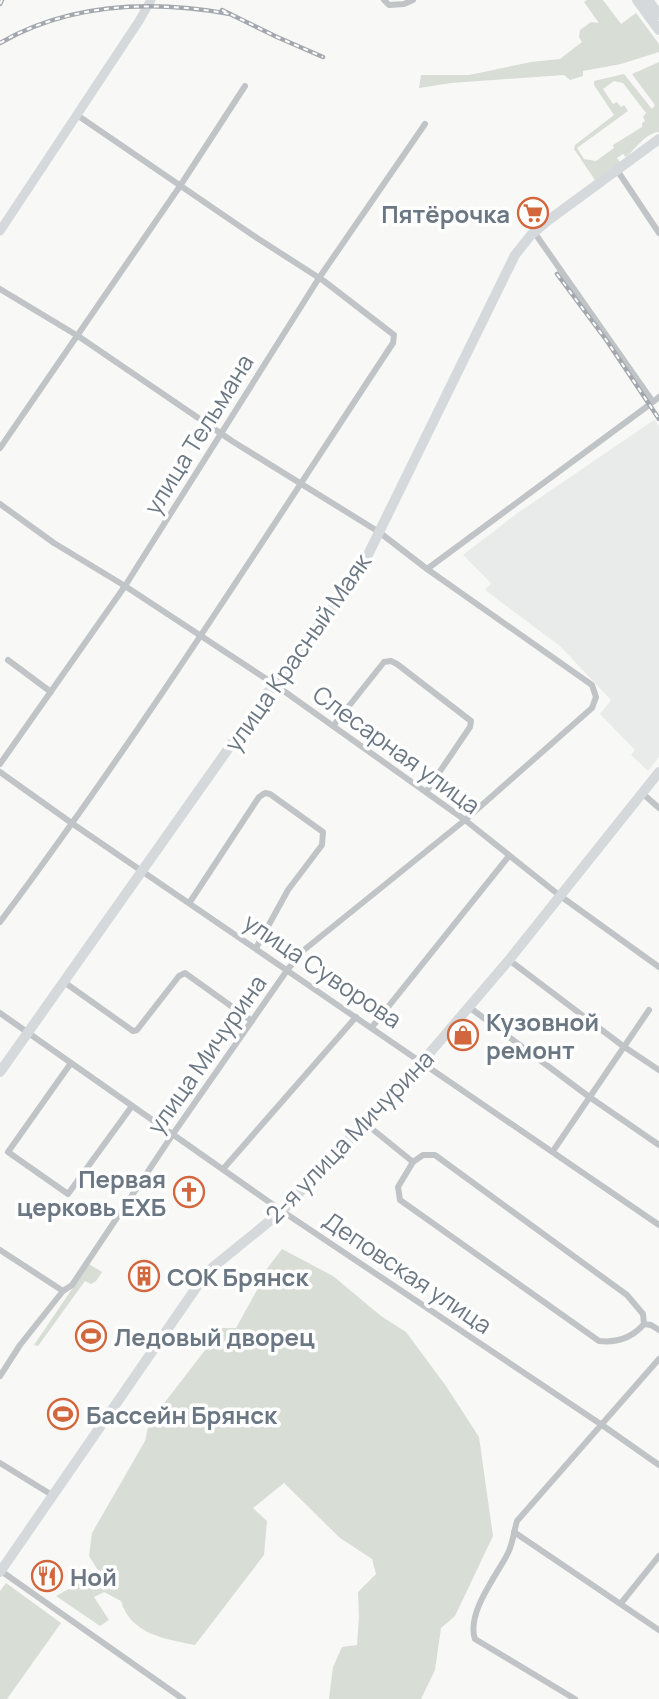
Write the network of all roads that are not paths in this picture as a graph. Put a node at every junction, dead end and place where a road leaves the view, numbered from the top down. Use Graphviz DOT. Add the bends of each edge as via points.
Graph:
graph roads {
  1 [pos="150,0"];
  2 [pos="413,0"];
  3 [pos="637,0"];
  4 [pos="648,0"];
  5 [pos="386,2"];
  6 [pos="659,15"];
  7 [pos="659,30"];
  8 [pos="245,86"];
  9 [pos="77,115"];
  10 [pos="425,124"];
  11 [pos="659,139"];
  12 [pos="617,170"];
  13 [pos="180,186"];
  14 [pos="0,230"];
  15 [pos="534,232"];
  16 [pos="659,233"];
  17 [pos="319,278"];
  18 [pos="0,289"];
  19 [pos="78,336"];
  20 [pos="654,402"];
  21 [pos="221,434"];
  22 [pos="0,449"];
  23 [pos="300,484"];
  24 [pos="0,504"];
  25 [pos="379,532"];
  26 [pos="427,569"];
  27 [pos="125,586"];
  28 [pos="200,636"];
  29 [pos="8,660"];
  30 [pos="274,684"];
  31 [pos="51,692"];
  32 [pos="333,726"];
  33 [pos="0,764"];
  34 [pos="0,772"];
  35 [pos="659,772"];
  36 [pos="426,792"];
  37 [pos="642,793"];
  38 [pos="659,807"];
  39 [pos="465,820"];
  40 [pos="73,824"];
  41 [pos="509,856"];
  42 [pos="144,870"];
  43 [pos="559,895"];
  44 [pos="190,902"];
  45 [pos="0,922"];
  46 [pos="256,948"];
  47 [pos="509,960"];
  48 [pos="659,967"];
  49 [pos="288,969"];
  50 [pos="64,982"];
  51 [pos="469,1007"];
  52 [pos="649,1010"];
  53 [pos="0,1013"];
  54 [pos="356,1017"];
  55 [pos="251,1021"];
  56 [pos="372,1027"];
  57 [pos="28,1031"];
  58 [pos="623,1046"];
  59 [pos="422,1062"];
  60 [pos="71,1063"];
  61 [pos="659,1070"];
  62 [pos="0,1072"];
  63 [pos="588,1096"];
  64 [pos="132,1106"];
  65 [pos="366,1124"];
  66 [pos="173,1134"];
  67 [pos="659,1145"];
  68 [pos="552,1151"];
  69 [pos="413,1162"];
  70 [pos="224,1168"];
  71 [pos="282,1211"];
  72 [pos="659,1224"];
  73 [pos="1,1253"];
  74 [pos="63,1291"];
  75 [pos="644,1324"];
  76 [pos="659,1330"];
  77 [pos="659,1359"];
  78 [pos="0,1376"];
  79 [pos="602,1424"];
  80 [pos="0,1463"];
  81 [pos="659,1465"];
  82 [pos="52,1495"];
  83 [pos="514,1532"];
  84 [pos="659,1556"];
  85 [pos="0,1572"];
  86 [pos="622,1602"];
  87 [pos="659,1630"];
  88 [pos="183,1699"];
  89 [pos="575,1699"];
  1 -- 9 [label="street"];
  2 -- 5 [label="street"];
  3 -- 7 [label="main road"];
  4 -- 6 [label="main road"];
  8 -- 13 [label="street"];
  9 -- 13 [label="street"];
  9 -- 14 [label="street"];
  10 -- 17 [label="street, улица Тельмана"];
  11 -- 12 [label="main road, улица Красный Маяк"];
  12 -- 15 [label="main road, улица Красный Маяк"];
  12 -- 16 [label="street"];
  13 -- 17 [label="street"];
  13 -- 19 [label="street"];
  15 -- 20 [label="street"];
  15 -- 25 [label="main road, улица Красный Маяк" via="515,255"];
  17 -- 21 [label="street, улица Тельмана"];
  17 -- 23 [label="street" via="394,335 394,343"];
  18 -- 19 [label="street"];
  19 -- 21 [label="street"];
  19 -- 22 [label="street"];
  20 -- 26 [label="street"];
  21 -- 23 [label="street"];
  21 -- 27 [label="street, улица Тельмана"];
  23 -- 25 [label="street"];
  23 -- 28 [label="street"];
  24 -- 27 [label="street, Слесарная улица"];
  25 -- 26 [label="street"];
  25 -- 30 [label="main road, улица Красный Маяк" via="360,570"];
  26 -- 39 [label="street, улица Мичурина" via="592,685 596,697 592,708"];
  27 -- 28 [label="street, Слесарная улица"];
  27 -- 31 [label="street, улица Тельмана"];
  28 -- 30 [label="street, Слесарная улица"];
  28 -- 40 [label="street"];
  29 -- 31 [label="street"];
  30 -- 32 [label="street, Слесарная улица"];
  30 -- 42 [label="main road, улица Красный Маяк"];
  31 -- 33 [label="street, улица Тельмана"];
  32 -- 36 [label="street, Слесарная улица"];
  32 -- 36 [label="street" via="384,662 397,664 471,721"];
  34 -- 40 [label="street, улица Суворова"];
  35 -- 37 [label="main road, 2-я улица Мичурина"];
  36 -- 39 [label="street, Слесарная улица"];
  37 -- 38 [label="street"];
  37 -- 43 [label="main road, 2-я улица Мичурина"];
  39 -- 41 [label="street, Слесарная улица"];
  39 -- 49 [label="street, улица Мичурина" via="304,950"];
  40 -- 42 [label="street, улица Суворова"];
  40 -- 45 [label="street"];
  41 -- 43 [label="street, Слесарная улица"];
  41 -- 56 [label="street"];
  42 -- 44 [label="street, улица Суворова"];
  42 -- 50 [label="main road, улица Красный Маяк"];
  43 -- 47 [label="main road, 2-я улица Мичурина"];
  43 -- 48 [label="street, Слесарная улица"];
  44 -- 46 [label="street, улица Суворова"];
  44 -- 46 [label="street" via="259,797 270,794 325,838 288,890"];
  46 -- 49 [label="street, улица Суворова"];
  47 -- 51 [label="main road, 2-я улица Мичурина"];
  47 -- 58 [label="street"];
  49 -- 54 [label="street, улица Суворова"];
  49 -- 55 [label="street, улица Мичурина"];
  50 -- 55 [label="street" via="133,1031 185,973"];
  50 -- 57 [label="main road, улица Красный Маяк"];
  51 -- 59 [label="main road, 2-я улица Мичурина"];
  51 -- 63 [label="street"];
  52 -- 58 [label="street"];
  53 -- 57 [label="street, Деповская улица"];
  54 -- 56 [label="street, улица Суворова"];
  54 -- 70 [label="street"];
  55 -- 66 [label="street, улица Мичурина"];
  56 -- 59 [label="street, улица Суворова"];
  57 -- 60 [label="street, Деповская улица"];
  57 -- 62 [label="main road, улица Красный Маяк"];
  58 -- 61 [label="street"];
  58 -- 63 [label="street"];
  59 -- 65 [label="main road, 2-я улица Мичурина"];
  59 -- 68 [label="street, улица Суворова"];
  60 -- 64 [label="street, Деповская улица"];
  60 -- 64 [label="street" via="8,1152 68,1194"];
  63 -- 67 [label="street"];
  63 -- 68 [label="street"];
  64 -- 66 [label="street, Деповская улица"];
  65 -- 69 [label="street"];
  65 -- 71 [label="main road, 2-я улица Мичурина"];
  66 -- 70 [label="street, Деповская улица"];
  66 -- 74 [label="street, улица Мичурина" via="72,1285"];
  68 -- 72 [label="street, улица Суворова"];
  69 -- 75 [label="street" via="424,1155 435,1156 627,1295 643,1314"];
  69 -- 75 [label="street" via="398,1187 400,1200 599,1341 612,1342 638,1332"];
  70 -- 71 [label="street, Деповская улица"];
  71 -- 79 [label="street, Деповская улица"];
  71 -- 82 [label="main road, 2-я улица Мичурина" via="207,1272"];
  73 -- 74 [label="street"];
  74 -- 78 [label="street"];
  75 -- 76 [label="street"];
  77 -- 79 [label="street"];
  79 -- 81 [label="street, Деповская улица"];
  79 -- 83 [label="street" via="530,1504"];
  80 -- 82 [label="street"];
  82 -- 85 [label="main road, 2-я улица Мичурина"];
  83 -- 86 [label="street"];
  83 -- 89 [label="street" via="472,1631 475,1639"];
  84 -- 86 [label="street"];
  85 -- 88 [label="street"];
  86 -- 87 [label="street"];
}
